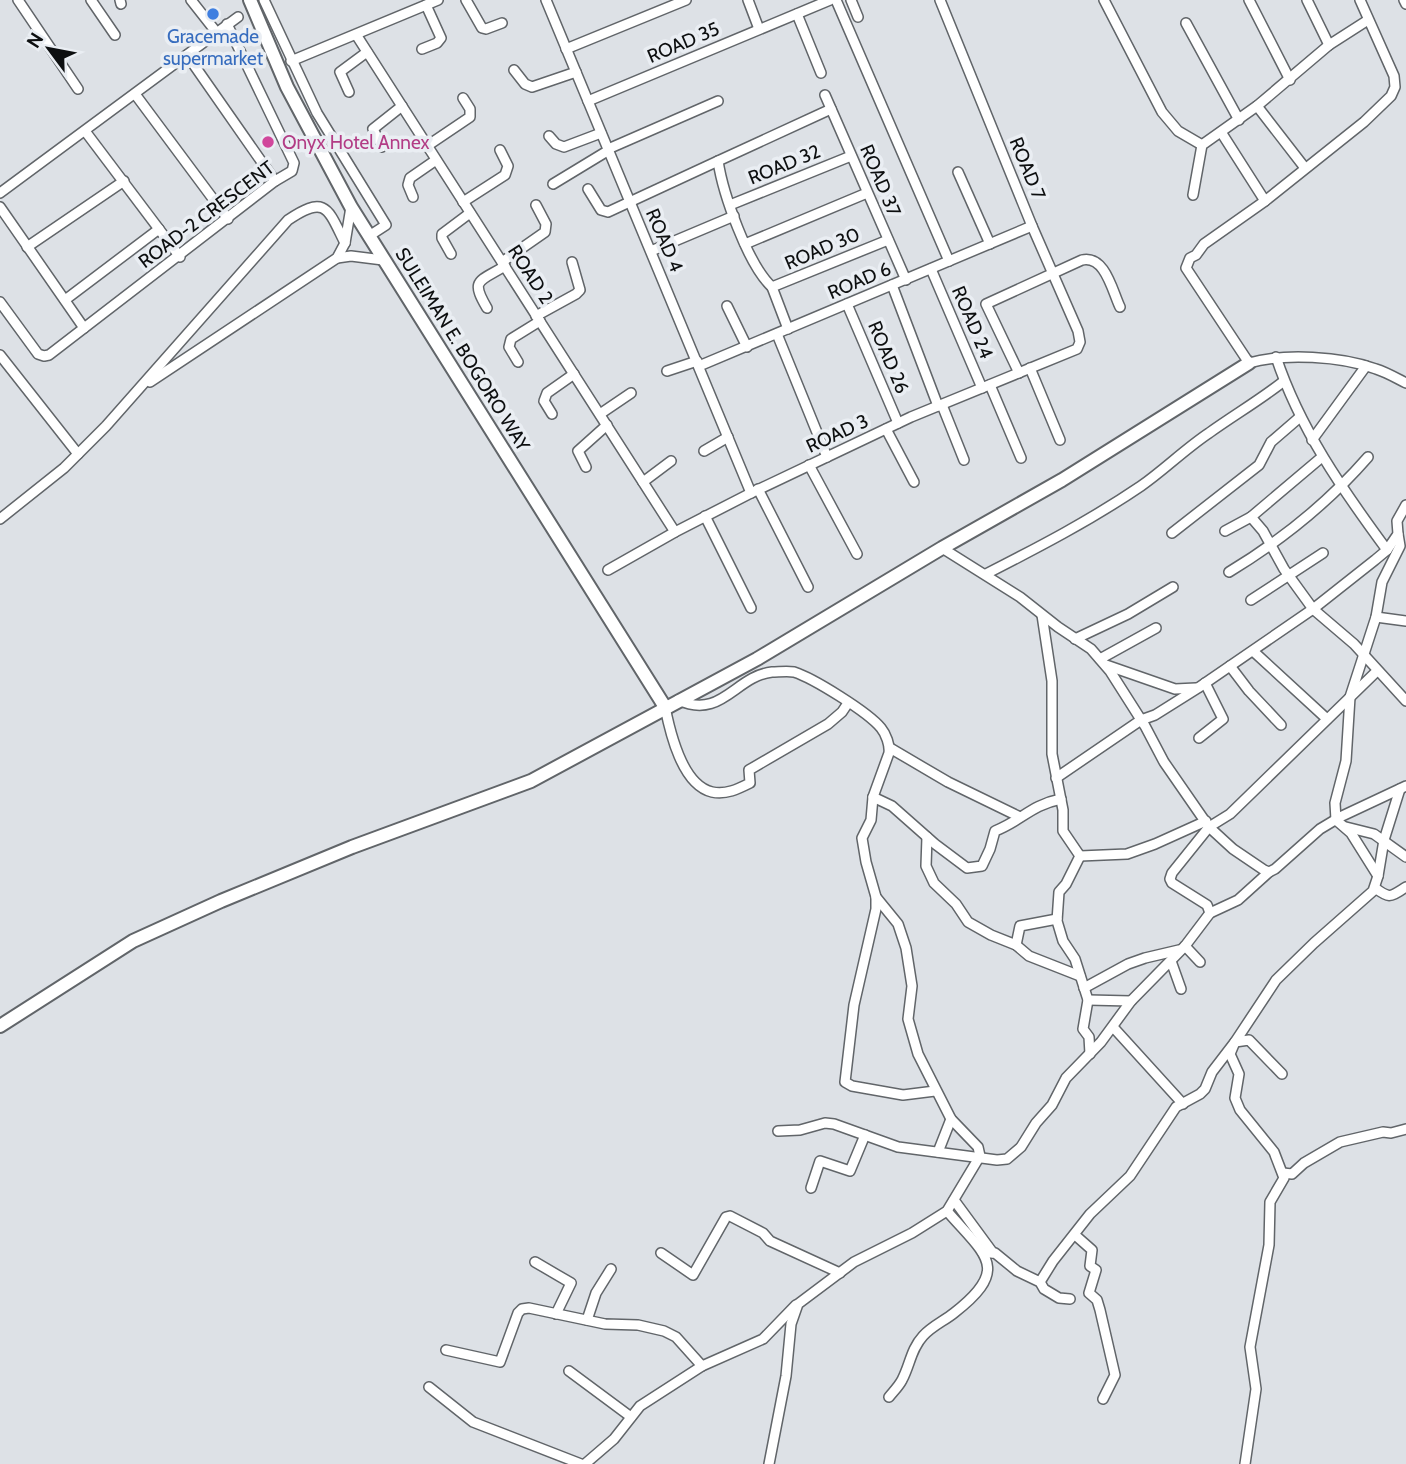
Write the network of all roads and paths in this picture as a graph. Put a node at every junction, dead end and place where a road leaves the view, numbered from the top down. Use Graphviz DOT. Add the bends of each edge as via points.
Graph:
graph roads {
  1 [pos="18,0"];
  2 [pos="91,0"];
  3 [pos="191,0"];
  4 [pos="250,0"];
  5 [pos="264,0"];
  6 [pos="438,0"];
  7 [pos="466,0"];
  8 [pos="546,0"];
  9 [pos="686,0"];
  10 [pos="748,0"];
  11 [pos="830,0"];
  12 [pos="836,0"];
  13 [pos="851,0"];
  14 [pos="940,0"];
  15 [pos="1104,0"];
  16 [pos="1249,0"];
  17 [pos="1307,0"];
  18 [pos="1360,0"];
  19 [pos="426,5"];
  20 [pos="797,14"];
  21 [pos="238,17"];
  22 [pos="858,17"];
  23 [pos="1368,20"];
  24 [pos="502,23"];
  25 [pos="1186,23"];
  26 [pos="227,24"];
  27 [pos="759,29"];
  28 [pos="217,33"];
  29 [pos="115,35"];
  30 [pos="357,36"];
  31 [pos="1329,45"];
  32 [pos="566,48"];
  33 [pos="422,50"];
  34 [pos="367,52"];
  35 [pos="187,55"];
  36 [pos="291,61"];
  37 [pos="514,70"];
  38 [pos="576,72"];
  39 [pos="821,73"];
  40 [pos="1290,79"];
  41 [pos="78,89"];
  42 [pos="349,92"];
  43 [pos="135,94"];
  44 [pos="825,94"];
  45 [pos="463,99"];
  46 [pos="588,101"];
  47 [pos="718,101"];
  48 [pos="402,106"];
  49 [pos="1257,106"];
  50 [pos="831,108"];
  51 [pos="1238,120"];
  52 [pos="85,131"];
  53 [pos="1221,132"];
  54 [pos="601,133"];
  55 [pos="549,136"];
  56 [pos="1202,145"];
  57 [pos="382,146"];
  58 [pos="428,146"];
  59 [pos="608,149"];
  60 [pos="500,150"];
  61 [pos="851,156"];
  62 [pos="436,160"];
  63 [pos="718,161"];
  64 [pos="1305,168"];
  65 [pos="958,172"];
  66 [pos="124,181"];
  67 [pos="275,181"];
  68 [pos="553,184"];
  69 [pos="588,189"];
  70 [pos="0,193"];
  71 [pos="867,193"];
  72 [pos="1193,195"];
  73 [pos="413,197"];
  74 [pos="630,201"];
  75 [pos="1265,201"];
  76 [pos="463,202"];
  77 [pos="536,205"];
  78 [pos="730,205"];
  79 [pos="0,207"];
  80 [pos="351,207"];
  81 [pos="471,213"];
  82 [pos="734,216"];
  83 [pos="229,219"];
  84 [pos="1032,226"];
  85 [pos="159,229"];
  86 [pos="369,236"];
  87 [pos="888,240"];
  88 [pos="345,243"];
  89 [pos="746,244"];
  90 [pos="990,244"];
  91 [pos="27,247"];
  92 [pos="651,251"];
  93 [pos="451,254"];
  94 [pos="180,257"];
  95 [pos="337,258"];
  96 [pos="383,260"];
  97 [pos="949,261"];
  98 [pos="572,262"];
  99 [pos="503,264"];
  100 [pos="931,269"];
  101 [pos="1053,274"];
  102 [pos="906,280"];
  103 [pos="892,285"];
  104 [pos="772,287"];
  105 [pos="65,300"];
  106 [pos="0,302"];
  107 [pos="846,304"];
  108 [pos="727,306"];
  109 [pos="1120,307"];
  110 [pos="487,308"];
  111 [pos="538,318"];
  112 [pos="84,328"];
  113 [pos="788,329"];
  114 [pos="777,334"];
  115 [pos="747,347"];
  116 [pos="1077,349"];
  117 [pos="0,355"];
  118 [pos="1276,357"];
  119 [pos="518,362"];
  120 [pos="698,363"];
  121 [pos="1249,363"];
  122 [pos="1366,366"];
  123 [pos="1030,368"];
  124 [pos="667,371"];
  125 [pos="1019,373"];
  126 [pos="574,374"];
  127 [pos="1284,381"];
  128 [pos="1406,383"];
  129 [pos="986,386"];
  130 [pos="137,391"];
  131 [pos="631,393"];
  132 [pos="940,405"];
  133 [pos="552,414"];
  134 [pos="600,414"];
  135 [pos="1300,417"];
  136 [pos="898,423"];
  137 [pos="607,425"];
  138 [pos="886,429"];
  139 [pos="728,437"];
  140 [pos="1060,440"];
  141 [pos="1312,440"];
  142 [pos="704,451"];
  143 [pos="78,454"];
  144 [pos="827,457"];
  145 [pos="1322,457"];
  146 [pos="1368,457"];
  147 [pos="1021,458"];
  148 [pos="964,460"];
  149 [pos="671,461"];
  150 [pos="809,465"];
  151 [pos="586,467"];
  152 [pos="643,482"];
  153 [pos="914,482"];
  154 [pos="1343,486"];
  155 [pos="755,491"];
  156 [pos="1406,505"];
  157 [pos="0,509"];
  158 [pos="12,511"];
  159 [pos="705,516"];
  160 [pos="1251,517"];
  161 [pos="0,519"];
  162 [pos="1397,521"];
  163 [pos="1406,526"];
  164 [pos="675,531"];
  165 [pos="1225,531"];
  166 [pos="1172,533"];
  167 [pos="1398,534"];
  168 [pos="1272,545"];
  169 [pos="942,548"];
  170 [pos="1387,550"];
  171 [pos="1323,553"];
  172 [pos="857,554"];
  173 [pos="608,570"];
  174 [pos="1228,572"];
  175 [pos="986,574"];
  176 [pos="1290,576"];
  177 [pos="808,587"];
  178 [pos="1173,587"];
  179 [pos="1251,600"];
  180 [pos="751,608"];
  181 [pos="1313,609"];
  182 [pos="1042,615"];
  183 [pos="1376,617"];
  184 [pos="1406,621"];
  185 [pos="1156,628"];
  186 [pos="1075,639"];
  187 [pos="1253,651"];
  188 [pos="1365,656"];
  189 [pos="1103,662"];
  190 [pos="1230,666"];
  191 [pos="1377,671"];
  192 [pos="1201,685"];
  193 [pos="1350,697"];
  194 [pos="678,701"];
  195 [pos="1406,701"];
  196 [pos="848,703"];
  197 [pos="665,707"];
  198 [pos="1327,719"];
  199 [pos="1141,720"];
  200 [pos="1282,725"];
  201 [pos="1199,738"];
  202 [pos="890,748"];
  203 [pos="1056,778"];
  204 [pos="1403,788"];
  205 [pos="873,797"];
  206 [pos="1060,799"];
  207 [pos="1020,817"];
  208 [pos="1336,820"];
  209 [pos="1208,824"];
  210 [pos="1344,827"];
  211 [pos="927,837"];
  212 [pos="1384,840"];
  213 [pos="1080,856"];
  214 [pos="1406,857"];
  215 [pos="1269,872"];
  216 [pos="1378,876"];
  217 [pos="1406,887"];
  218 [pos="1375,888"];
  219 [pos="876,897"];
  220 [pos="1210,913"];
  221 [pos="1057,919"];
  222 [pos="1016,945"];
  223 [pos="1183,948"];
  224 [pos="1171,961"];
  225 [pos="1200,962"];
  226 [pos="1080,976"];
  227 [pos="1084,988"];
  228 [pos="1181,989"];
  229 [pos="1088,1000"];
  230 [pos="1132,1001"];
  231 [pos="0,1026"];
  232 [pos="1113,1027"];
  233 [pos="1235,1042"];
  234 [pos="1090,1054"];
  235 [pos="1282,1074"];
  236 [pos="935,1091"];
  237 [pos="1183,1104"];
  238 [pos="951,1119"];
  239 [pos="1406,1129"];
  240 [pos="778,1131"];
  241 [pos="865,1135"];
  242 [pos="938,1152"];
  243 [pos="980,1156"];
  244 [pos="1283,1173"];
  245 [pos="811,1188"];
  246 [pos="954,1200"];
  247 [pos="947,1211"];
  248 [pos="1075,1235"];
  249 [pos="661,1253"];
  250 [pos="988,1253"];
  251 [pos="535,1262"];
  252 [pos="611,1269"];
  253 [pos="840,1273"];
  254 [pos="1040,1282"];
  255 [pos="1070,1299"];
  256 [pos="798,1304"];
  257 [pos="556,1314"];
  258 [pos="587,1320"];
  259 [pos="446,1350"];
  260 [pos="702,1366"];
  261 [pos="569,1371"];
  262 [pos="429,1387"];
  263 [pos="889,1397"];
  264 [pos="1103,1399"];
  265 [pos="631,1417"];
  266 [pos="583,1464"];
  267 [pos="769,1464"];
  268 [pos="1245,1464"];
  1 -- 41 [label="street"];
  2 -- 29 [label="street"];
  3 -- 28 [label="street"];
  4 -- 80 [label="main road, SULEIMAN E. BOGORO WAY" via="287,87"];
  5 -- 36 [label="street"];
  6 -- 19 [label="street"];
  7 -- 24 [label="street" via="482,28"];
  8 -- 32 [label="street, ROAD 4"];
  9 -- 32 [label="street"];
  10 -- 27 [label="street"];
  11 -- 20 [label="street, ROAD 35"];
  12 -- 97 [label="street"];
  13 -- 22 [label="street"];
  14 -- 84 [label="street, ROAD 7"];
  15 -- 56 [label="street" via="1162,112 1178,131"];
  16 -- 40 [label="street"];
  17 -- 31 [label="street"];
  18 -- 23 [label="street"];
  19 -- 30 [label="street"];
  19 -- 33 [label="street" via="441,38"];
  20 -- 27 [label="street, ROAD 35"];
  20 -- 39 [label="street"];
  21 -- 26 [label="street"];
  23 -- 31 [label="street"];
  23 -- 64 [label="street" via="1395,88 1364,122"];
  25 -- 51 [label="street"];
  26 -- 28 [label="street"];
  26 -- 67 [label="street, ROAD-2 CRESCENT" via="294,163 292,171"];
  27 -- 46 [label="street, ROAD 35"];
  28 -- 35 [label="street"];
  30 -- 34 [label="street, ROAD 2"];
  30 -- 36 [label="street"];
  31 -- 40 [label="street"];
  32 -- 38 [label="street, ROAD 4"];
  34 -- 42 [label="street" via="340,72"];
  34 -- 48 [label="street, ROAD 2"];
  35 -- 43 [label="street"];
  35 -- 67 [label="street"];
  36 -- 86 [label="street" via="338,150 386,225"];
  37 -- 38 [label="street" via="532,86"];
  38 -- 46 [label="street, ROAD 4"];
  40 -- 49 [label="street"];
  43 -- 52 [label="street"];
  43 -- 83 [label="street"];
  44 -- 50 [label="street, ROAD 37"];
  45 -- 58 [label="street" via="470,117"];
  46 -- 54 [label="street, ROAD 4"];
  47 -- 59 [label="street"];
  48 -- 57 [label="street" via="373,129"];
  48 -- 58 [label="street, ROAD 2"];
  49 -- 51 [label="street"];
  49 -- 64 [label="street"];
  50 -- 61 [label="street, ROAD 37"];
  50 -- 63 [label="street"];
  51 -- 53 [label="street"];
  52 -- 66 [label="street"];
  52 -- 70 [label="street"];
  53 -- 56 [label="street"];
  53 -- 75 [label="street"];
  54 -- 55 [label="street" via="564,147"];
  54 -- 59 [label="street, ROAD 4"];
  56 -- 72 [label="street"];
  58 -- 62 [label="street, ROAD 2"];
  59 -- 68 [label="street"];
  59 -- 74 [label="street, ROAD 4"];
  60 -- 76 [label="street" via="508,166 505,175"];
  61 -- 71 [label="street, ROAD 37"];
  61 -- 78 [label="street, ROAD 32"];
  62 -- 73 [label="street" via="410,178"];
  62 -- 76 [label="street, ROAD 2"];
  63 -- 74 [label="street"];
  63 -- 78 [label="street"];
  64 -- 75 [label="street"];
  65 -- 90 [label="street"];
  66 -- 85 [label="street"];
  66 -- 91 [label="street"];
  67 -- 83 [label="street, ROAD-2 CRESCENT"];
  69 -- 74 [label="street" via="604,212"];
  71 -- 87 [label="street, ROAD 37"];
  71 -- 89 [label="street"];
  74 -- 92 [label="street, ROAD 4"];
  75 -- 121 [label="street" via="1204,244 1186,268"];
  76 -- 81 [label="street, ROAD 2"];
  77 -- 99 [label="street" via="545,232"];
  78 -- 82 [label="street"];
  79 -- 91 [label="street"];
  80 -- 86 [label="main road, SULEIMAN E. BOGORO WAY"];
  80 -- 88 [label="street"];
  81 -- 93 [label="street" via="442,234"];
  81 -- 99 [label="street, ROAD 2"];
  82 -- 89 [label="street"];
  82 -- 92 [label="street"];
  83 -- 94 [label="street, ROAD-2 CRESCENT"];
  84 -- 90 [label="street, ROAD 6"];
  84 -- 101 [label="street, ROAD 7"];
  85 -- 94 [label="street"];
  85 -- 105 [label="street"];
  86 -- 96 [label="main road, SULEIMAN E. BOGORO WAY"];
  87 -- 102 [label="street, ROAD 37"];
  87 -- 104 [label="street, ROAD 30"];
  88 -- 95 [label="street"];
  88 -- 130 [label="street" via="329,211 321,207 307,208 288,220"];
  89 -- 104 [label="street" via="756,269"];
  90 -- 97 [label="street, ROAD 6"];
  91 -- 105 [label="street"];
  92 -- 120 [label="street, ROAD 4"];
  94 -- 112 [label="street, ROAD-2 CRESCENT"];
  95 -- 96 [label="street"];
  95 -- 130 [label="street"];
  96 -- 197 [label="main road, SULEIMAN E. BOGORO WAY"];
  97 -- 100 [label="street, ROAD 6"];
  98 -- 111 [label="street" via="580,290"];
  99 -- 110 [label="street" via="477,286"];
  99 -- 111 [label="street, ROAD 2"];
  100 -- 102 [label="street, ROAD 6"];
  100 -- 129 [label="street, ROAD 24"];
  101 -- 109 [label="street" via="1086,259 1098,262"];
  101 -- 116 [label="street, ROAD 7" via="1080,337"];
  101 -- 125 [label="street" via="986,304"];
  102 -- 103 [label="street, ROAD 6"];
  103 -- 107 [label="street, ROAD 6"];
  103 -- 132 [label="street"];
  104 -- 113 [label="street, ROAD 30"];
  105 -- 112 [label="street"];
  106 -- 112 [label="street, ROAD-2 CRESCENT" via="44,356"];
  107 -- 113 [label="street, ROAD 6"];
  107 -- 136 [label="street, ROAD 26"];
  108 -- 115 [label="street"];
  111 -- 119 [label="street" via="511,339 509,348"];
  111 -- 126 [label="street, ROAD 2"];
  113 -- 114 [label="street, ROAD 6"];
  114 -- 115 [label="street, ROAD 6"];
  114 -- 144 [label="street"];
  115 -- 120 [label="street, ROAD 6"];
  116 -- 123 [label="street, ROAD 3"];
  117 -- 143 [label="street"];
  118 -- 121 [label="street"];
  118 -- 122 [label="street"];
  118 -- 127 [label="street"];
  120 -- 124 [label="street, ROAD 6"];
  120 -- 139 [label="street, ROAD 4"];
  121 -- 169 [label="main road" via="1062,480"];
  122 -- 128 [label="street"];
  122 -- 141 [label="street"];
  123 -- 125 [label="street, ROAD 3"];
  123 -- 140 [label="street"];
  125 -- 129 [label="street, ROAD 3"];
  126 -- 133 [label="street" via="547,393 544,401"];
  126 -- 134 [label="street, ROAD 2"];
  127 -- 135 [label="street"];
  127 -- 175 [label="street" via="1109,508"];
  129 -- 132 [label="street, ROAD 3"];
  129 -- 147 [label="street, ROAD 24"];
  130 -- 143 [label="street"];
  131 -- 134 [label="street"];
  132 -- 136 [label="street, ROAD 3"];
  132 -- 148 [label="street"];
  134 -- 137 [label="street, ROAD 2"];
  135 -- 141 [label="street"];
  135 -- 166 [label="street" via="1271,442 1259,465"];
  136 -- 138 [label="street, ROAD 3"];
  137 -- 151 [label="street" via="580,447 578,454"];
  137 -- 152 [label="street, ROAD 2"];
  138 -- 144 [label="street, ROAD 3"];
  138 -- 153 [label="street"];
  139 -- 142 [label="street"];
  139 -- 155 [label="street, ROAD 4"];
  141 -- 145 [label="street"];
  143 -- 158 [label="street"];
  144 -- 150 [label="street, ROAD 3"];
  145 -- 154 [label="street"];
  145 -- 160 [label="street"];
  146 -- 154 [label="street"];
  149 -- 152 [label="street"];
  150 -- 155 [label="street, ROAD 3"];
  150 -- 172 [label="street"];
  152 -- 164 [label="street, ROAD 2"];
  154 -- 168 [label="street"];
  154 -- 170 [label="street"];
  155 -- 159 [label="street, ROAD 3"];
  155 -- 177 [label="street, ROAD 4"];
  156 -- 162 [label="street"];
  157 -- 158 [label="street"];
  158 -- 161 [label="street"];
  159 -- 164 [label="street, ROAD 3"];
  159 -- 180 [label="street"];
  160 -- 165 [label="street"];
  160 -- 168 [label="street"];
  162 -- 163 [label="street"];
  162 -- 167 [label="street"];
  164 -- 173 [label="street, ROAD 3"];
  167 -- 170 [label="street"];
  167 -- 183 [label="street" via="1400,546 1382,582"];
  168 -- 174 [label="street"];
  168 -- 176 [label="street"];
  169 -- 175 [label="street"];
  169 -- 194 [label="main road"];
  170 -- 181 [label="street"];
  171 -- 176 [label="street"];
  175 -- 182 [label="street"];
  176 -- 179 [label="street"];
  176 -- 181 [label="street"];
  178 -- 186 [label="street"];
  181 -- 187 [label="street"];
  181 -- 188 [label="street"];
  182 -- 186 [label="street"];
  182 -- 203 [label="street" via="1052,681"];
  183 -- 184 [label="street"];
  183 -- 188 [label="street"];
  185 -- 189 [label="street"];
  186 -- 189 [label="street"];
  187 -- 190 [label="street"];
  187 -- 198 [label="street"];
  188 -- 191 [label="street"];
  188 -- 193 [label="street"];
  189 -- 192 [label="street" via="1175,689"];
  189 -- 199 [label="street"];
  190 -- 192 [label="street"];
  190 -- 200 [label="street"];
  191 -- 193 [label="street"];
  191 -- 195 [label="street"];
  192 -- 199 [label="street"];
  192 -- 201 [label="street" via="1223,719"];
  193 -- 198 [label="street"];
  193 -- 208 [label="street"];
  194 -- 196 [label="street" via="706,706 769,672 793,672"];
  194 -- 197 [label="main road"];
  196 -- 197 [label="street" via="828,724 748,770 750,783 725,793 705,789 688,772 671,737"];
  196 -- 202 [label="street" via="882,729"];
  197 -- 231 [label="main road" via="531,781 352,847 133,941"];
  198 -- 209 [label="street" via="1230,814"];
  199 -- 203 [label="street"];
  199 -- 209 [label="street"];
  202 -- 205 [label="street"];
  202 -- 207 [label="street"];
  203 -- 206 [label="street"];
  204 -- 208 [label="street"];
  204 -- 212 [label="street"];
  205 -- 211 [label="street" via="892,806"];
  205 -- 219 [label="street" via="871,820 862,841"];
  206 -- 207 [label="street" via="1035,806"];
  206 -- 213 [label="street" via="1063,831"];
  207 -- 211 [label="street" via="995,831 982,866 967,867"];
  208 -- 210 [label="street"];
  208 -- 215 [label="street"];
  209 -- 213 [label="street" via="1127,854"];
  209 -- 215 [label="street" via="1233,849"];
  209 -- 220 [label="street" via="1170,878 1207,905"];
  210 -- 212 [label="street"];
  210 -- 216 [label="street"];
  211 -- 222 [label="street" via="926,866 934,883 968,922"];
  212 -- 214 [label="street"];
  212 -- 216 [label="street"];
  213 -- 221 [label="street" via="1059,891"];
  215 -- 220 [label="street" via="1238,900"];
  216 -- 218 [label="street"];
  217 -- 218 [label="street" via="1392,896"];
  218 -- 233 [label="street" via="1276,980"];
  219 -- 236 [label="street" via="898,924 906,948 912,986 908,1019"];
  219 -- 236 [label="street" via="854,1005 845,1082 903,1095"];
  220 -- 223 [label="street"];
  221 -- 222 [label="street" via="1020,926"];
  221 -- 226 [label="street"];
  222 -- 226 [label="street" via="1030,956"];
  223 -- 224 [label="street"];
  223 -- 225 [label="street"];
  223 -- 227 [label="street" via="1128,964"];
  224 -- 228 [label="street"];
  224 -- 230 [label="street"];
  226 -- 227 [label="street"];
  227 -- 229 [label="street"];
  229 -- 230 [label="street"];
  229 -- 234 [label="street" via="1083,1029 1089,1037"];
  230 -- 232 [label="street"];
  232 -- 234 [label="street"];
  232 -- 237 [label="street"];
  233 -- 235 [label="street" via="1249,1040"];
  233 -- 237 [label="street" via="1205,1089"];
  233 -- 244 [label="street" via="1230,1054 1239,1074 1235,1098 1274,1152"];
  234 -- 243 [label="street" via="1066,1078 1021,1147 1007,1159"];
  236 -- 238 [label="street"];
  237 -- 248 [label="street" via="1176,1107 1130,1176"];
  238 -- 242 [label="street"];
  238 -- 243 [label="street" via="978,1147"];
  239 -- 244 [label="street" via="1340,1142 1292,1174"];
  240 -- 241 [label="street" via="825,1123"];
  241 -- 242 [label="street" via="898,1147"];
  241 -- 245 [label="street" via="850,1171 820,1161"];
  242 -- 243 [label="street"];
  243 -- 246 [label="street"];
  244 -- 268 [label="street" via="1270,1202 1269,1245 1250,1347 1256,1389"];
  246 -- 247 [label="street"];
  246 -- 250 [label="street"];
  247 -- 250 [label="street"];
  247 -- 253 [label="street"];
  248 -- 254 [label="street"];
  248 -- 264 [label="street" via="1091,1250 1090,1266 1096,1270 1089,1293 1101,1310 1115,1375"];
  249 -- 253 [label="street" via="693,1275 730,1216 770,1241"];
  250 -- 254 [label="street"];
  250 -- 263 [label="street" via="984,1284 922,1337 903,1379"];
  251 -- 257 [label="street" via="571,1283"];
  252 -- 258 [label="street"];
  253 -- 256 [label="street"];
  254 -- 255 [label="street" via="1059,1298"];
  256 -- 260 [label="street" via="762,1339"];
  256 -- 267 [label="street"];
  257 -- 258 [label="street"];
  257 -- 259 [label="street" via="522,1309 498,1363"];
  258 -- 260 [label="street" via="664,1331 676,1337"];
  260 -- 265 [label="street" via="640,1406"];
  261 -- 265 [label="street"];
  262 -- 266 [label="street" via="473,1422"];
  265 -- 266 [label="street" via="614,1439"];
}
